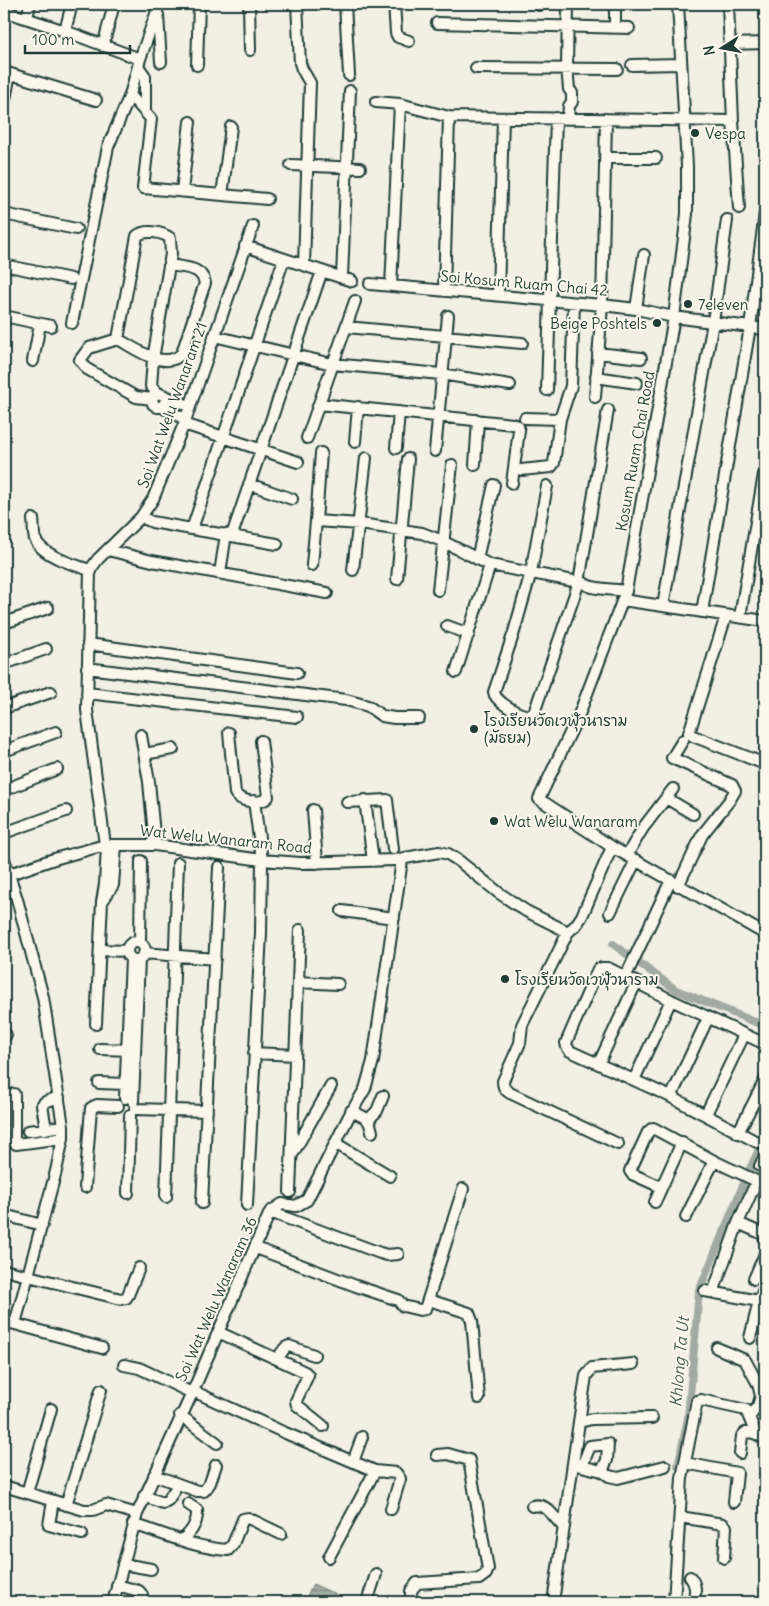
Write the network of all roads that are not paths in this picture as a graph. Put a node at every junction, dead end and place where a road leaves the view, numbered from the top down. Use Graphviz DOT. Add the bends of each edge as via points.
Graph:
graph roads {
  1 [pos="30,4"];
  2 [pos="72,4"];
  3 [pos="114,4"];
  4 [pos="199,4"];
  5 [pos="249,4"];
  6 [pos="297,4"];
  7 [pos="345,4"];
  8 [pos="394,4"];
  9 [pos="568,4"];
  10 [pos="615,4"];
  11 [pos="678,4"];
  12 [pos="728,4"];
  13 [pos="158,7"];
  14 [pos="4,11"];
  15 [pos="27,18"];
  16 [pos="437,23"];
  17 [pos="568,27"];
  18 [pos="615,28"];
  19 [pos="629,28"];
  20 [pos="65,31"];
  21 [pos="409,41"];
  22 [pos="765,43"];
  23 [pos="730,44"];
  24 [pos="103,46"];
  25 [pos="250,50"];
  26 [pos="139,62"];
  27 [pos="161,62"];
  28 [pos="197,64"];
  29 [pos="681,64"];
  30 [pos="632,65"];
  31 [pos="568,67"];
  32 [pos="476,68"];
  33 [pos="617,68"];
  34 [pos="7,73"];
  35 [pos="349,75"];
  36 [pos="350,91"];
  37 [pos="130,95"];
  38 [pos="96,100"];
  39 [pos="376,102"];
  40 [pos="4,104"];
  41 [pos="400,104"];
  42 [pos="145,112"];
  43 [pos="449,116"];
  44 [pos="568,117"];
  45 [pos="503,118"];
  46 [pos="556,118"];
  47 [pos="606,119"];
  48 [pos="684,120"];
  49 [pos="733,121"];
  50 [pos="190,122"];
  51 [pos="231,127"];
  52 [pos="606,158"];
  53 [pos="656,158"];
  54 [pos="291,165"];
  55 [pos="306,166"];
  56 [pos="347,168"];
  57 [pos="360,168"];
  58 [pos="182,191"];
  59 [pos="222,195"];
  60 [pos="267,199"];
  61 [pos="739,208"];
  62 [pos="765,213"];
  63 [pos="4,214"];
  64 [pos="727,220"];
  65 [pos="253,226"];
  66 [pos="76,229"];
  67 [pos="245,246"];
  68 [pos="644,255"];
  69 [pos="284,259"];
  70 [pos="4,265"];
  71 [pos="170,265"];
  72 [pos="304,265"];
  73 [pos="322,271"];
  74 [pos="71,279"];
  75 [pos="370,284"];
  76 [pos="391,286"];
  77 [pos="444,290"];
  78 [pos="498,295"];
  79 [pos="355,301"];
  80 [pos="551,301"];
  81 [pos="574,303"];
  82 [pos="602,305"];
  83 [pos="636,309"];
  84 [pos="4,316"];
  85 [pos="448,316"];
  86 [pos="674,317"];
  87 [pos="713,322"];
  88 [pos="40,324"];
  89 [pos="72,324"];
  90 [pos="51,326"];
  91 [pos="346,327"];
  92 [pos="750,327"];
  93 [pos="765,330"];
  94 [pos="214,336"];
  95 [pos="445,336"];
  96 [pos="118,339"];
  97 [pos="522,342"];
  98 [pos="255,345"];
  99 [pos="293,354"];
  100 [pos="598,354"];
  101 [pos="641,358"];
  102 [pos="153,359"];
  103 [pos="34,361"];
  104 [pos="332,364"];
  105 [pos="441,374"];
  106 [pos="596,377"];
  107 [pos="637,383"];
  108 [pos="510,385"];
  109 [pos="547,390"];
  110 [pos="594,397"];
  111 [pos="159,399"];
  112 [pos="319,404"];
  113 [pos="189,406"];
  114 [pos="358,408"];
  115 [pos="608,410"];
  116 [pos="399,412"];
  117 [pos="438,415"];
  118 [pos="525,418"];
  119 [pos="560,419"];
  120 [pos="478,420"];
  121 [pos="185,422"];
  122 [pos="223,437"];
  123 [pos="307,438"];
  124 [pos="355,442"];
  125 [pos="396,448"];
  126 [pos="261,450"];
  127 [pos="435,451"];
  128 [pos="321,453"];
  129 [pos="366,458"];
  130 [pos="408,459"];
  131 [pos="298,462"];
  132 [pos="452,465"];
  133 [pos="475,465"];
  134 [pos="521,470"];
  135 [pos="764,474"];
  136 [pos="512,483"];
  137 [pos="249,484"];
  138 [pos="494,485"];
  139 [pos="547,486"];
  140 [pos="292,499"];
  141 [pos="141,517"];
  142 [pos="33,519"];
  143 [pos="316,521"];
  144 [pos="360,524"];
  145 [pos="192,529"];
  146 [pos="402,530"];
  147 [pos="229,535"];
  148 [pos="442,541"];
  149 [pos="277,544"];
  150 [pos="108,550"];
  151 [pos="477,559"];
  152 [pos="312,565"];
  153 [pos="490,565"];
  154 [pos="90,570"];
  155 [pos="353,570"];
  156 [pos="531,572"];
  157 [pos="220,573"];
  158 [pos="396,579"];
  159 [pos="581,582"];
  160 [pos="438,590"];
  161 [pos="327,593"];
  162 [pos="624,595"];
  163 [pos="663,606"];
  164 [pos="48,608"];
  165 [pos="702,612"];
  166 [pos="726,616"];
  167 [pos="740,617"];
  168 [pos="765,621"];
  169 [pos="4,623"];
  170 [pos="447,626"];
  171 [pos="469,634"];
  172 [pos="88,644"];
  173 [pos="46,649"];
  174 [pos="4,664"];
  175 [pos="87,668"];
  176 [pos="456,672"];
  177 [pos="297,673"];
  178 [pos="51,692"];
  179 [pos="87,693"];
  180 [pos="4,708"];
  181 [pos="296,717"];
  182 [pos="419,718"];
  183 [pos="56,732"];
  184 [pos="229,732"];
  185 [pos="141,735"];
  186 [pos="682,740"];
  187 [pos="261,741"];
  188 [pos="173,749"];
  189 [pos="4,751"];
  190 [pos="144,754"];
  191 [pos="765,764"];
  192 [pos="57,769"];
  193 [pos="673,789"];
  194 [pos="4,790"];
  195 [pos="666,798"];
  196 [pos="365,800"];
  197 [pos="254,801"];
  198 [pos="347,802"];
  199 [pos="313,810"];
  200 [pos="66,811"];
  201 [pos="693,814"];
  202 [pos="4,833"];
  203 [pos="155,844"];
  204 [pos="109,845"];
  205 [pos="612,847"];
  206 [pos="393,849"];
  207 [pos="632,858"];
  208 [pos="4,859"];
  209 [pos="262,860"];
  210 [pos="402,860"];
  211 [pos="141,861"];
  212 [pos="373,861"];
  213 [pos="178,863"];
  214 [pos="317,863"];
  215 [pos="219,867"];
  216 [pos="6,875"];
  217 [pos="674,883"];
  218 [pos="342,910"];
  219 [pos="610,913"];
  220 [pos="394,918"];
  221 [pos="300,930"];
  222 [pos="568,932"];
  223 [pos="765,934"];
  224 [pos="140,943"];
  225 [pos="100,950"];
  226 [pos="135,955"];
  227 [pos="174,956"];
  228 [pos="215,959"];
  229 [pos="625,978"];
  230 [pos="298,982"];
  231 [pos="636,983"];
  232 [pos="338,984"];
  233 [pos="671,1000"];
  234 [pos="708,1018"];
  235 [pos="96,1024"];
  236 [pos="744,1035"];
  237 [pos="765,1044"];
  238 [pos="100,1049"];
  239 [pos="131,1050"];
  240 [pos="254,1053"];
  241 [pos="295,1055"];
  242 [pos="599,1063"];
  243 [pos="634,1080"];
  244 [pos="765,1080"];
  245 [pos="99,1083"];
  246 [pos="125,1084"];
  247 [pos="332,1086"];
  248 [pos="14,1094"];
  249 [pos="383,1096"];
  250 [pos="671,1097"];
  251 [pos="59,1098"];
  252 [pos="128,1106"];
  253 [pos="169,1110"];
  254 [pos="207,1111"];
  255 [pos="352,1111"];
  256 [pos="706,1114"];
  257 [pos="368,1120"];
  258 [pos="63,1126"];
  259 [pos="46,1129"];
  260 [pos="28,1131"];
  261 [pos="372,1132"];
  262 [pos="738,1133"];
  263 [pos="63,1138"];
  264 [pos="682,1142"];
  265 [pos="757,1142"];
  266 [pos="335,1143"];
  267 [pos="618,1144"];
  268 [pos="765,1156"];
  269 [pos="291,1157"];
  270 [pos="714,1161"];
  271 [pos="760,1166"];
  272 [pos="390,1176"];
  273 [pos="754,1185"];
  274 [pos="765,1185"];
  275 [pos="85,1187"];
  276 [pos="661,1187"];
  277 [pos="463,1189"];
  278 [pos="290,1192"];
  279 [pos="128,1193"];
  280 [pos="166,1197"];
  281 [pos="655,1202"];
  282 [pos="202,1203"];
  283 [pos="247,1205"];
  284 [pos="270,1212"];
  285 [pos="4,1215"];
  286 [pos="686,1217"];
  287 [pos="738,1223"];
  288 [pos="42,1225"];
  289 [pos="765,1235"];
  290 [pos="256,1248"];
  291 [pos="398,1254"];
  292 [pos="765,1254"];
  293 [pos="139,1268"];
  294 [pos="4,1270"];
  295 [pos="28,1276"];
  296 [pos="754,1279"];
  297 [pos="765,1286"];
  298 [pos="429,1300"];
  299 [pos="759,1301"];
  300 [pos="4,1321"];
  301 [pos="15,1324"];
  302 [pos="218,1332"];
  303 [pos="750,1338"];
  304 [pos="102,1348"];
  305 [pos="717,1348"];
  306 [pos="314,1355"];
  307 [pos="277,1359"];
  308 [pos="633,1364"];
  309 [pos="124,1365"];
  310 [pos="101,1390"];
  311 [pos="192,1392"];
  312 [pos="479,1398"];
  313 [pos="51,1409"];
  314 [pos="180,1416"];
  315 [pos="749,1417"];
  316 [pos="652,1418"];
  317 [pos="579,1422"];
  318 [pos="323,1426"];
  319 [pos="755,1432"];
  320 [pos="362,1437"];
  321 [pos="765,1439"];
  322 [pos="217,1443"];
  323 [pos="740,1453"];
  324 [pos="437,1456"];
  325 [pos="353,1462"];
  326 [pos="685,1463"];
  327 [pos="216,1464"];
  328 [pos="577,1465"];
  329 [pos="665,1466"];
  330 [pos="375,1471"];
  331 [pos="602,1471"];
  332 [pos="154,1475"];
  333 [pos="4,1486"];
  334 [pos="174,1491"];
  335 [pos="27,1493"];
  336 [pos="144,1496"];
  337 [pos="53,1501"];
  338 [pos="734,1502"];
  339 [pos="188,1504"];
  340 [pos="66,1505"];
  341 [pos="532,1506"];
  342 [pos="391,1509"];
  343 [pos="137,1514"];
  344 [pos="680,1517"];
  345 [pos="133,1524"];
  346 [pos="564,1527"];
  347 [pos="82,1534"];
  348 [pos="281,1534"];
  349 [pos="182,1540"];
  350 [pos="329,1557"];
  351 [pos="724,1558"];
  352 [pos="123,1564"];
  353 [pos="151,1569"];
  354 [pos="376,1574"];
  355 [pos="690,1577"];
  356 [pos="117,1585"];
  357 [pos="112,1602"];
  358 [pos="140,1602"];
  359 [pos="367,1602"];
  360 [pos="410,1602"];
  361 [pos="553,1602"];
  362 [pos="674,1602"];
  363 [pos="694,1602"];
  1 -- 15 [label="street"];
  2 -- 20 [label="street"];
  3 -- 24 [label="street"];
  4 -- 28 [label="street"];
  5 -- 25 [label="street"];
  6 -- 55 [label="street" via="300,63 310,83"];
  7 -- 35 [label="street"];
  8 -- 21 [label="street" via="396,33"];
  9 -- 17 [label="street"];
  10 -- 18 [label="street"];
  11 -- 29 [label="street, Kosum Ruam Chai Road"];
  12 -- 23 [label="street"];
  13 -- 26 [label="street"];
  13 -- 27 [label="street"];
  14 -- 15 [label="street"];
  15 -- 20 [label="street"];
  16 -- 17 [label="street"];
  17 -- 18 [label="street"];
  17 -- 31 [label="street"];
  18 -- 19 [label="street"];
  20 -- 24 [label="street"];
  22 -- 23 [label="street"];
  23 -- 49 [label="street"];
  24 -- 26 [label="street"];
  26 -- 37 [label="street"];
  26 -- 42 [label="street" via="145,76"];
  29 -- 30 [label="street"];
  29 -- 48 [label="street, Kosum Ruam Chai Road"];
  31 -- 32 [label="street"];
  31 -- 33 [label="street"];
  31 -- 44 [label="street" via="572,93"];
  34 -- 38 [label="street"];
  34 -- 40 [label="street"];
  36 -- 56 [label="street"];
  37 -- 42 [label="street"];
  37 -- 89 [label="street" via="108,147"];
  39 -- 41 [label="street"];
  41 -- 43 [label="street"];
  41 -- 76 [label="street"];
  42 -- 58 [label="street" via="151,119 143,188"];
  43 -- 45 [label="street"];
  43 -- 77 [label="street"];
  44 -- 46 [label="street"];
  44 -- 47 [label="street"];
  45 -- 46 [label="street"];
  45 -- 78 [label="street"];
  46 -- 80 [label="street"];
  47 -- 48 [label="street"];
  47 -- 52 [label="street"];
  48 -- 49 [label="street"];
  48 -- 86 [label="street, Kosum Ruam Chai Road" via="687,214"];
  49 -- 61 [label="street"];
  50 -- 58 [label="street"];
  51 -- 59 [label="street"];
  52 -- 53 [label="street"];
  52 -- 82 [label="street"];
  54 -- 55 [label="street"];
  55 -- 56 [label="street"];
  55 -- 72 [label="street"];
  56 -- 57 [label="street"];
  56 -- 73 [label="street" via="347,279"];
  58 -- 59 [label="street"];
  59 -- 60 [label="street"];
  62 -- 92 [label="street"];
  63 -- 66 [label="street"];
  64 -- 87 [label="street"];
  65 -- 67 [label="street, Soi Wat Welu Wanaram 21"];
  67 -- 69 [label="street"];
  67 -- 94 [label="street, Soi Wat Welu Wanaram 21"];
  68 -- 83 [label="street"];
  69 -- 72 [label="street"];
  69 -- 98 [label="street"];
  70 -- 74 [label="street"];
  71 -- 96 [label="street" via="170,238 144,232 137,236"];
  71 -- 102 [label="street"];
  71 -- 102 [label="street" via="197,270 205,283 182,353 173,360"];
  72 -- 73 [label="street"];
  73 -- 99 [label="street"];
  75 -- 76 [label="street, Soi Kosum Ruam Chai 42"];
  76 -- 77 [label="street, Soi Kosum Ruam Chai 42"];
  77 -- 78 [label="street, Soi Kosum Ruam Chai 42"];
  78 -- 80 [label="street, Soi Kosum Ruam Chai 42"];
  79 -- 91 [label="street"];
  80 -- 81 [label="street, Soi Kosum Ruam Chai 42"];
  80 -- 109 [label="street"];
  81 -- 82 [label="street, Soi Kosum Ruam Chai 42"];
  81 -- 119 [label="street" via="571,386"];
  82 -- 83 [label="street, Soi Kosum Ruam Chai 42"];
  82 -- 100 [label="street"];
  83 -- 86 [label="street, Soi Kosum Ruam Chai 42"];
  84 -- 88 [label="street"];
  85 -- 95 [label="street"];
  86 -- 87 [label="street, Soi Kosum Ruam Chai 42"];
  86 -- 162 [label="street, Kosum Ruam Chai Road"];
  87 -- 92 [label="street, Soi Kosum Ruam Chai 42"];
  87 -- 163 [label="street"];
  88 -- 90 [label="street"];
  88 -- 103 [label="street"];
  91 -- 95 [label="street"];
  91 -- 104 [label="street"];
  92 -- 93 [label="street, Soi Kosum Ruam Chai 42"];
  92 -- 165 [label="street"];
  94 -- 98 [label="street"];
  94 -- 113 [label="street, Soi Wat Welu Wanaram 21"];
  95 -- 97 [label="street"];
  95 -- 105 [label="street"];
  96 -- 102 [label="street"];
  96 -- 111 [label="street" via="89,348 80,360 83,365 136,396"];
  98 -- 99 [label="street"];
  98 -- 122 [label="street"];
  99 -- 104 [label="street"];
  99 -- 126 [label="street"];
  100 -- 101 [label="street"];
  100 -- 106 [label="street"];
  102 -- 111 [label="street" via="151,386"];
  104 -- 105 [label="street"];
  104 -- 112 [label="street"];
  105 -- 108 [label="street"];
  105 -- 117 [label="street"];
  106 -- 107 [label="street"];
  106 -- 110 [label="street"];
  111 -- 113 [label="street"];
  111 -- 121 [label="street"];
  112 -- 114 [label="street"];
  112 -- 123 [label="street"];
  113 -- 121 [label="street, Soi Wat Welu Wanaram 21"];
  114 -- 116 [label="street"];
  114 -- 124 [label="street"];
  115 -- 159 [label="street"];
  116 -- 117 [label="street"];
  116 -- 125 [label="street"];
  117 -- 120 [label="street"];
  117 -- 127 [label="street"];
  118 -- 119 [label="street"];
  119 -- 134 [label="street" via="551,467"];
  120 -- 133 [label="street"];
  120 -- 136 [label="street" via="518,426"];
  121 -- 122 [label="street"];
  121 -- 141 [label="street, Soi Wat Welu Wanaram 21" via="153,499"];
  122 -- 126 [label="street"];
  122 -- 145 [label="street"];
  126 -- 131 [label="street"];
  126 -- 137 [label="street"];
  128 -- 143 [label="street"];
  129 -- 144 [label="street"];
  130 -- 146 [label="street"];
  132 -- 148 [label="street"];
  135 -- 167 [label="street"];
  137 -- 140 [label="street"];
  137 -- 147 [label="street"];
  138 -- 151 [label="street"];
  139 -- 156 [label="street"];
  141 -- 145 [label="street"];
  141 -- 150 [label="street, Soi Wat Welu Wanaram 21"];
  142 -- 154 [label="street" via="35,539 41,546 63,562"];
  143 -- 144 [label="street"];
  143 -- 152 [label="street"];
  144 -- 146 [label="street"];
  144 -- 155 [label="street"];
  145 -- 147 [label="street"];
  146 -- 148 [label="street"];
  146 -- 158 [label="street"];
  147 -- 149 [label="street"];
  147 -- 157 [label="street"];
  148 -- 151 [label="street"];
  148 -- 160 [label="street"];
  150 -- 154 [label="street, Soi Wat Welu Wanaram 21"];
  150 -- 157 [label="street"];
  151 -- 153 [label="street"];
  153 -- 156 [label="street"];
  153 -- 171 [label="street"];
  154 -- 172 [label="street"];
  156 -- 159 [label="street"];
  156 -- 159 [label="street" via="494,692 498,702 525,715 534,713"];
  157 -- 161 [label="street"];
  159 -- 162 [label="street" via="603,583"];
  162 -- 163 [label="street"];
  162 -- 205 [label="street, Kosum Ruam Chai Road" via="580,712 539,799"];
  163 -- 165 [label="street"];
  164 -- 169 [label="street"];
  165 -- 166 [label="street"];
  166 -- 167 [label="street"];
  166 -- 191 [label="street" via="689,732"];
  167 -- 168 [label="street"];
  170 -- 171 [label="street"];
  171 -- 176 [label="street"];
  172 -- 175 [label="street"];
  172 -- 177 [label="street"];
  173 -- 174 [label="street"];
  175 -- 179 [label="street"];
  175 -- 182 [label="street" via="346,700 368,706 382,716"];
  178 -- 180 [label="street"];
  179 -- 181 [label="street"];
  179 -- 204 [label="street" via="88,729"];
  183 -- 189 [label="street"];
  184 -- 197 [label="street" via="235,793 242,799"];
  185 -- 190 [label="street"];
  186 -- 217 [label="street" via="672,758 732,785 734,791"];
  187 -- 197 [label="street" via="268,797"];
  188 -- 190 [label="street"];
  190 -- 203 [label="street"];
  192 -- 194 [label="street"];
  193 -- 195 [label="street"];
  195 -- 201 [label="street"];
  195 -- 207 [label="street" via="648,821"];
  196 -- 198 [label="street"];
  196 -- 206 [label="street" via="387,800"];
  196 -- 212 [label="street"];
  197 -- 209 [label="street"];
  199 -- 214 [label="street"];
  200 -- 202 [label="street"];
  203 -- 204 [label="street, Wat Welu Wanaram Road"];
  203 -- 209 [label="street, Wat Welu Wanaram Road"];
  204 -- 216 [label="street, Wat Welu Wanaram Road"];
  204 -- 225 [label="street"];
  205 -- 207 [label="street"];
  205 -- 222 [label="street" via="582,916"];
  207 -- 217 [label="street"];
  207 -- 219 [label="street"];
  208 -- 216 [label="street"];
  209 -- 214 [label="street, Wat Welu Wanaram Road"];
  209 -- 240 [label="street"];
  210 -- 212 [label="street, Wat Welu Wanaram Road"];
  210 -- 220 [label="street, Soi Wat Welu Wanaram 36"];
  210 -- 222 [label="street, Wat Welu Wanaram Road" via="432,853 448,854 526,911"];
  211 -- 224 [label="street"];
  212 -- 214 [label="street, Wat Welu Wanaram Road"];
  213 -- 227 [label="street"];
  215 -- 228 [label="street"];
  216 -- 251 [label="street" via="17,899 43,997"];
  217 -- 223 [label="street"];
  217 -- 229 [label="street"];
  218 -- 220 [label="street"];
  220 -- 255 [label="street, Soi Wat Welu Wanaram 36" via="371,1074"];
  221 -- 230 [label="street"];
  222 -- 267 [label="street" via="522,1025 520,1043 503,1081 504,1090"];
  224 -- 226 [label="street" via="144,947"];
  224 -- 226 [label="street" via="131,943"];
  225 -- 226 [label="street"];
  225 -- 235 [label="street"];
  226 -- 227 [label="street"];
  226 -- 239 [label="street"];
  227 -- 228 [label="street"];
  227 -- 253 [label="street"];
  228 -- 254 [label="street"];
  229 -- 231 [label="street"];
  229 -- 242 [label="street" via="608,968 598,969 566,1042 570,1051"];
  230 -- 232 [label="street"];
  230 -- 241 [label="street"];
  231 -- 233 [label="street"];
  231 -- 242 [label="street"];
  233 -- 234 [label="street"];
  233 -- 243 [label="street"];
  234 -- 236 [label="street"];
  234 -- 250 [label="street"];
  236 -- 237 [label="street"];
  236 -- 256 [label="street"];
  238 -- 239 [label="street"];
  239 -- 246 [label="street"];
  239 -- 252 [label="street"];
  240 -- 241 [label="street"];
  240 -- 283 [label="street"];
  241 -- 269 [label="street"];
  242 -- 243 [label="street"];
  243 -- 250 [label="street"];
  244 -- 262 [label="street"];
  245 -- 246 [label="street"];
  246 -- 252 [label="street"];
  247 -- 269 [label="street"];
  248 -- 263 [label="street" via="13,1134 16,1144"];
  249 -- 257 [label="street" via="377,1111"];
  250 -- 256 [label="street"];
  251 -- 258 [label="street"];
  251 -- 259 [label="street" via="42,1105"];
  252 -- 253 [label="street"];
  252 -- 275 [label="street" via="97,1105 92,1108"];
  252 -- 279 [label="street"];
  253 -- 254 [label="street"];
  253 -- 280 [label="street"];
  254 -- 282 [label="street"];
  255 -- 257 [label="street"];
  255 -- 266 [label="street, Soi Wat Welu Wanaram 36"];
  256 -- 262 [label="street"];
  257 -- 261 [label="street"];
  258 -- 259 [label="street"];
  258 -- 263 [label="street"];
  259 -- 260 [label="street"];
  262 -- 265 [label="street"];
  263 -- 288 [label="street"];
  264 -- 270 [label="street"];
  264 -- 276 [label="street"];
  264 -- 276 [label="street" via="653,1128 630,1168 632,1174"];
  266 -- 272 [label="street"];
  266 -- 284 [label="street, Soi Wat Welu Wanaram 36" via="307,1200 296,1206 282,1204"];
  268 -- 271 [label="street"];
  269 -- 278 [label="street"];
  270 -- 273 [label="street" via="743,1175"];
  270 -- 286 [label="street"];
  273 -- 274 [label="street"];
  273 -- 287 [label="street"];
  276 -- 281 [label="street"];
  277 -- 298 [label="street"];
  284 -- 290 [label="street, Soi Wat Welu Wanaram 36"];
  284 -- 291 [label="street" via="380,1253"];
  285 -- 288 [label="street"];
  287 -- 289 [label="street"];
  287 -- 299 [label="street" via="710,1289"];
  288 -- 295 [label="street"];
  290 -- 298 [label="street" via="398,1300 403,1306 425,1309"];
  290 -- 302 [label="street, Soi Wat Welu Wanaram 36"];
  292 -- 296 [label="street"];
  293 -- 295 [label="street" via="128,1295 121,1300"];
  294 -- 295 [label="street"];
  295 -- 301 [label="street"];
  297 -- 299 [label="street"];
  298 -- 312 [label="street" via="470,1313"];
  299 -- 303 [label="street"];
  300 -- 301 [label="street"];
  301 -- 304 [label="street"];
  302 -- 307 [label="street"];
  302 -- 311 [label="street, Soi Wat Welu Wanaram 36"];
  305 -- 315 [label="street" via="745,1360 758,1384 761,1396"];
  306 -- 307 [label="street" via="289,1346"];
  307 -- 318 [label="street" via="306,1372 308,1375 297,1405"];
  308 -- 317 [label="street" via="592,1368 586,1376"];
  309 -- 311 [label="street" via="139,1368"];
  310 -- 340 [label="street"];
  311 -- 314 [label="street, Soi Wat Welu Wanaram 36"];
  311 -- 325 [label="street"];
  313 -- 335 [label="street"];
  314 -- 322 [label="street"];
  314 -- 332 [label="street, Soi Wat Welu Wanaram 36"];
  315 -- 319 [label="street"];
  315 -- 326 [label="street" via="746,1410 697,1401"];
  316 -- 317 [label="street"];
  317 -- 328 [label="street"];
  319 -- 321 [label="street"];
  319 -- 323 [label="street" via="742,1436"];
  320 -- 325 [label="street"];
  324 -- 360 [label="street" via="448,1454 469,1460 488,1569 479,1579 417,1583 411,1591"];
  325 -- 330 [label="street"];
  326 -- 338 [label="street" via="737,1473"];
  326 -- 344 [label="street"];
  327 -- 332 [label="street" via="204,1491"];
  328 -- 331 [label="street"];
  328 -- 331 [label="street" via="590,1446 608,1444"];
  328 -- 346 [label="street"];
  329 -- 331 [label="street" via="618,1478"];
  330 -- 342 [label="street" via="396,1473 400,1479"];
  330 -- 350 [label="street"];
  332 -- 336 [label="street, Soi Wat Welu Wanaram 36"];
  333 -- 335 [label="street"];
  334 -- 336 [label="street" via="163,1503"];
  335 -- 337 [label="street"];
  336 -- 343 [label="street, Soi Wat Welu Wanaram 36"];
  337 -- 340 [label="street"];
  337 -- 347 [label="street" via="48,1525"];
  339 -- 349 [label="street" via="197,1510 198,1517 191,1532"];
  340 -- 343 [label="street" via="93,1510 106,1504"];
  341 -- 346 [label="street" via="546,1507"];
  343 -- 345 [label="street, Soi Wat Welu Wanaram 36"];
  344 -- 351 [label="street" via="723,1524 726,1527"];
  344 -- 362 [label="street"];
  345 -- 349 [label="street"];
  345 -- 352 [label="street, Soi Wat Welu Wanaram 36"];
  346 -- 361 [label="street"];
  348 -- 349 [label="street" via="248,1518 243,1519 228,1550"];
  352 -- 353 [label="street"];
  352 -- 356 [label="street, Soi Wat Welu Wanaram 36"];
  354 -- 359 [label="street"];
  355 -- 363 [label="street" via="695,1588"];
  356 -- 357 [label="street, Soi Wat Welu Wanaram 36"];
  356 -- 358 [label="street" via="139,1591 142,1595"];
}
